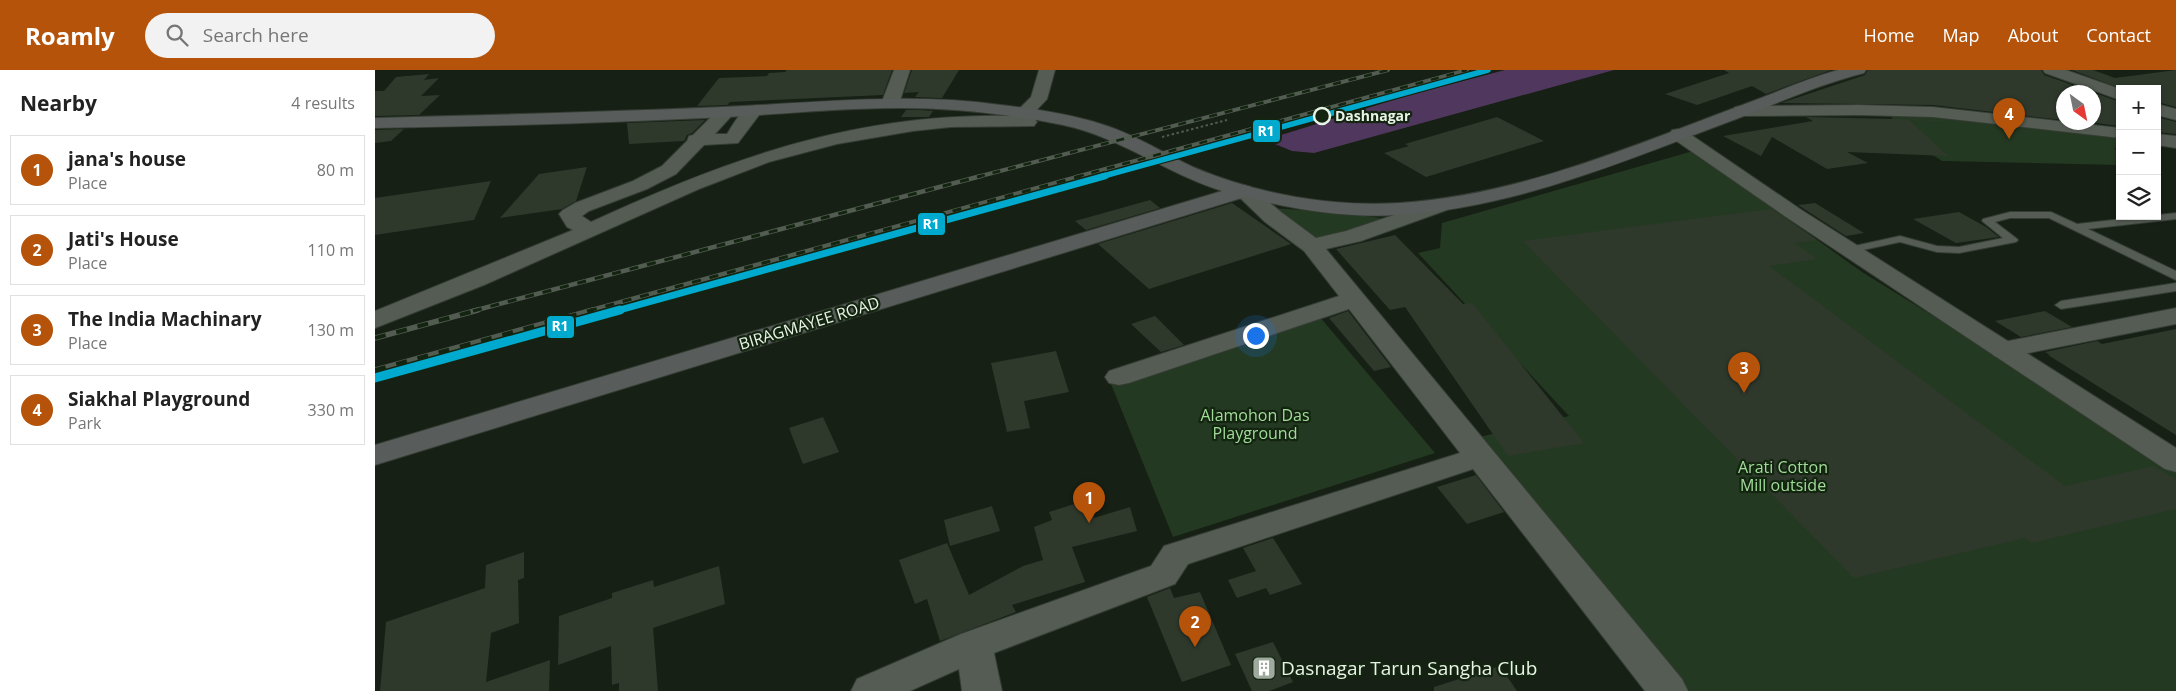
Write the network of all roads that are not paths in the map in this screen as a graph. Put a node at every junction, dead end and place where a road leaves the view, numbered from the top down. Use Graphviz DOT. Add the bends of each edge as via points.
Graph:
graph roads {
  1 [pos="902,70"];
  2 [pos="1047,70"];
  3 [pos="1858,70"];
  4 [pos="2051,70"];
  5 [pos="2116,94"];
  6 [pos="890,104"];
  7 [pos="755,110"];
  8 [pos="2161,110"];
  9 [pos="1741,111"];
  10 [pos="726,112"];
  11 [pos="2176,115"];
  12 [pos="1026,118"];
  13 [pos="375,123"];
  14 [pos="2116,133"];
  15 [pos="1678,134"];
  16 [pos="696,140"];
  17 [pos="2161,140"];
  18 [pos="2176,142"];
  19 [pos="1244,191"];
  20 [pos="1439,206"];
  21 [pos="2176,216"];
  22 [pos="2074,227"];
  23 [pos="590,231"];
  24 [pos="1311,246"];
  25 [pos="1849,250"];
  26 [pos="2176,276"];
  27 [pos="2176,287"];
  28 [pos="1353,299"];
  29 [pos="2061,305"];
  30 [pos="2176,316"];
  31 [pos="375,320"];
  32 [pos="2003,350"];
  33 [pos="1119,377"];
  34 [pos="375,455"];
  35 [pos="1479,457"];
  36 [pos="2176,462"];
  37 [pos="974,645"];
  38 [pos="871,691"];
  39 [pos="982,691"];
  40 [pos="1668,691"];
  1 -- 6 [label="street"];
  2 -- 12 [label="street" via="1043,94"];
  3 -- 9 [label="main road"];
  4 -- 5 [label="street"];
  6 -- 7 [label="main road"];
  6 -- 12 [label="main road" via="997,109"];
  7 -- 10 [label="main road"];
  7 -- 16 [label="street" via="732,139"];
  8 -- 11 [label="street"];
  9 -- 14 [label="street" via="1933,112"];
  9 -- 15 [label="main road"];
  10 -- 13 [label="main road"];
  10 -- 16 [label="street"];
  12 -- 19 [label="main road" via="1081,123 1104,130 1198,177"];
  12 -- 23 [label="street" via="906,126 810,144 725,171"];
  15 -- 20 [label="main road" via="1578,172 1512,192"];
  15 -- 25 [label="street"];
  16 -- 23 [label="street" via="669,170 570,214 575,222"];
  17 -- 18 [label="street"];
  19 -- 20 [label="main road" via="1290,202 1344,207 1394,210"];
  19 -- 24 [label="street"];
  19 -- 34 [label="main road, BIRAGMAYEE ROAD"];
  20 -- 24 [label="street" via="1353,236"];
  21 -- 22 [label="lane"];
  22 -- 25 [label="lane" via="2051,215 2010,215 1987,221 2013,240 1959,250 1937,249 1900,239"];
  22 -- 26 [label="lane"];
  23 -- 31 [label="street"];
  24 -- 28 [label="street"];
  25 -- 32 [label="street"];
  27 -- 29 [label="lane"];
  28 -- 33 [label="street"];
  28 -- 35 [label="street"];
  30 -- 32 [label="street"];
  32 -- 36 [label="street"];
  35 -- 37 [label="street" via="1176,555 1163,575"];
  35 -- 40 [label="street"];
  37 -- 38 [label="street"];
  37 -- 39 [label="street"];
}
